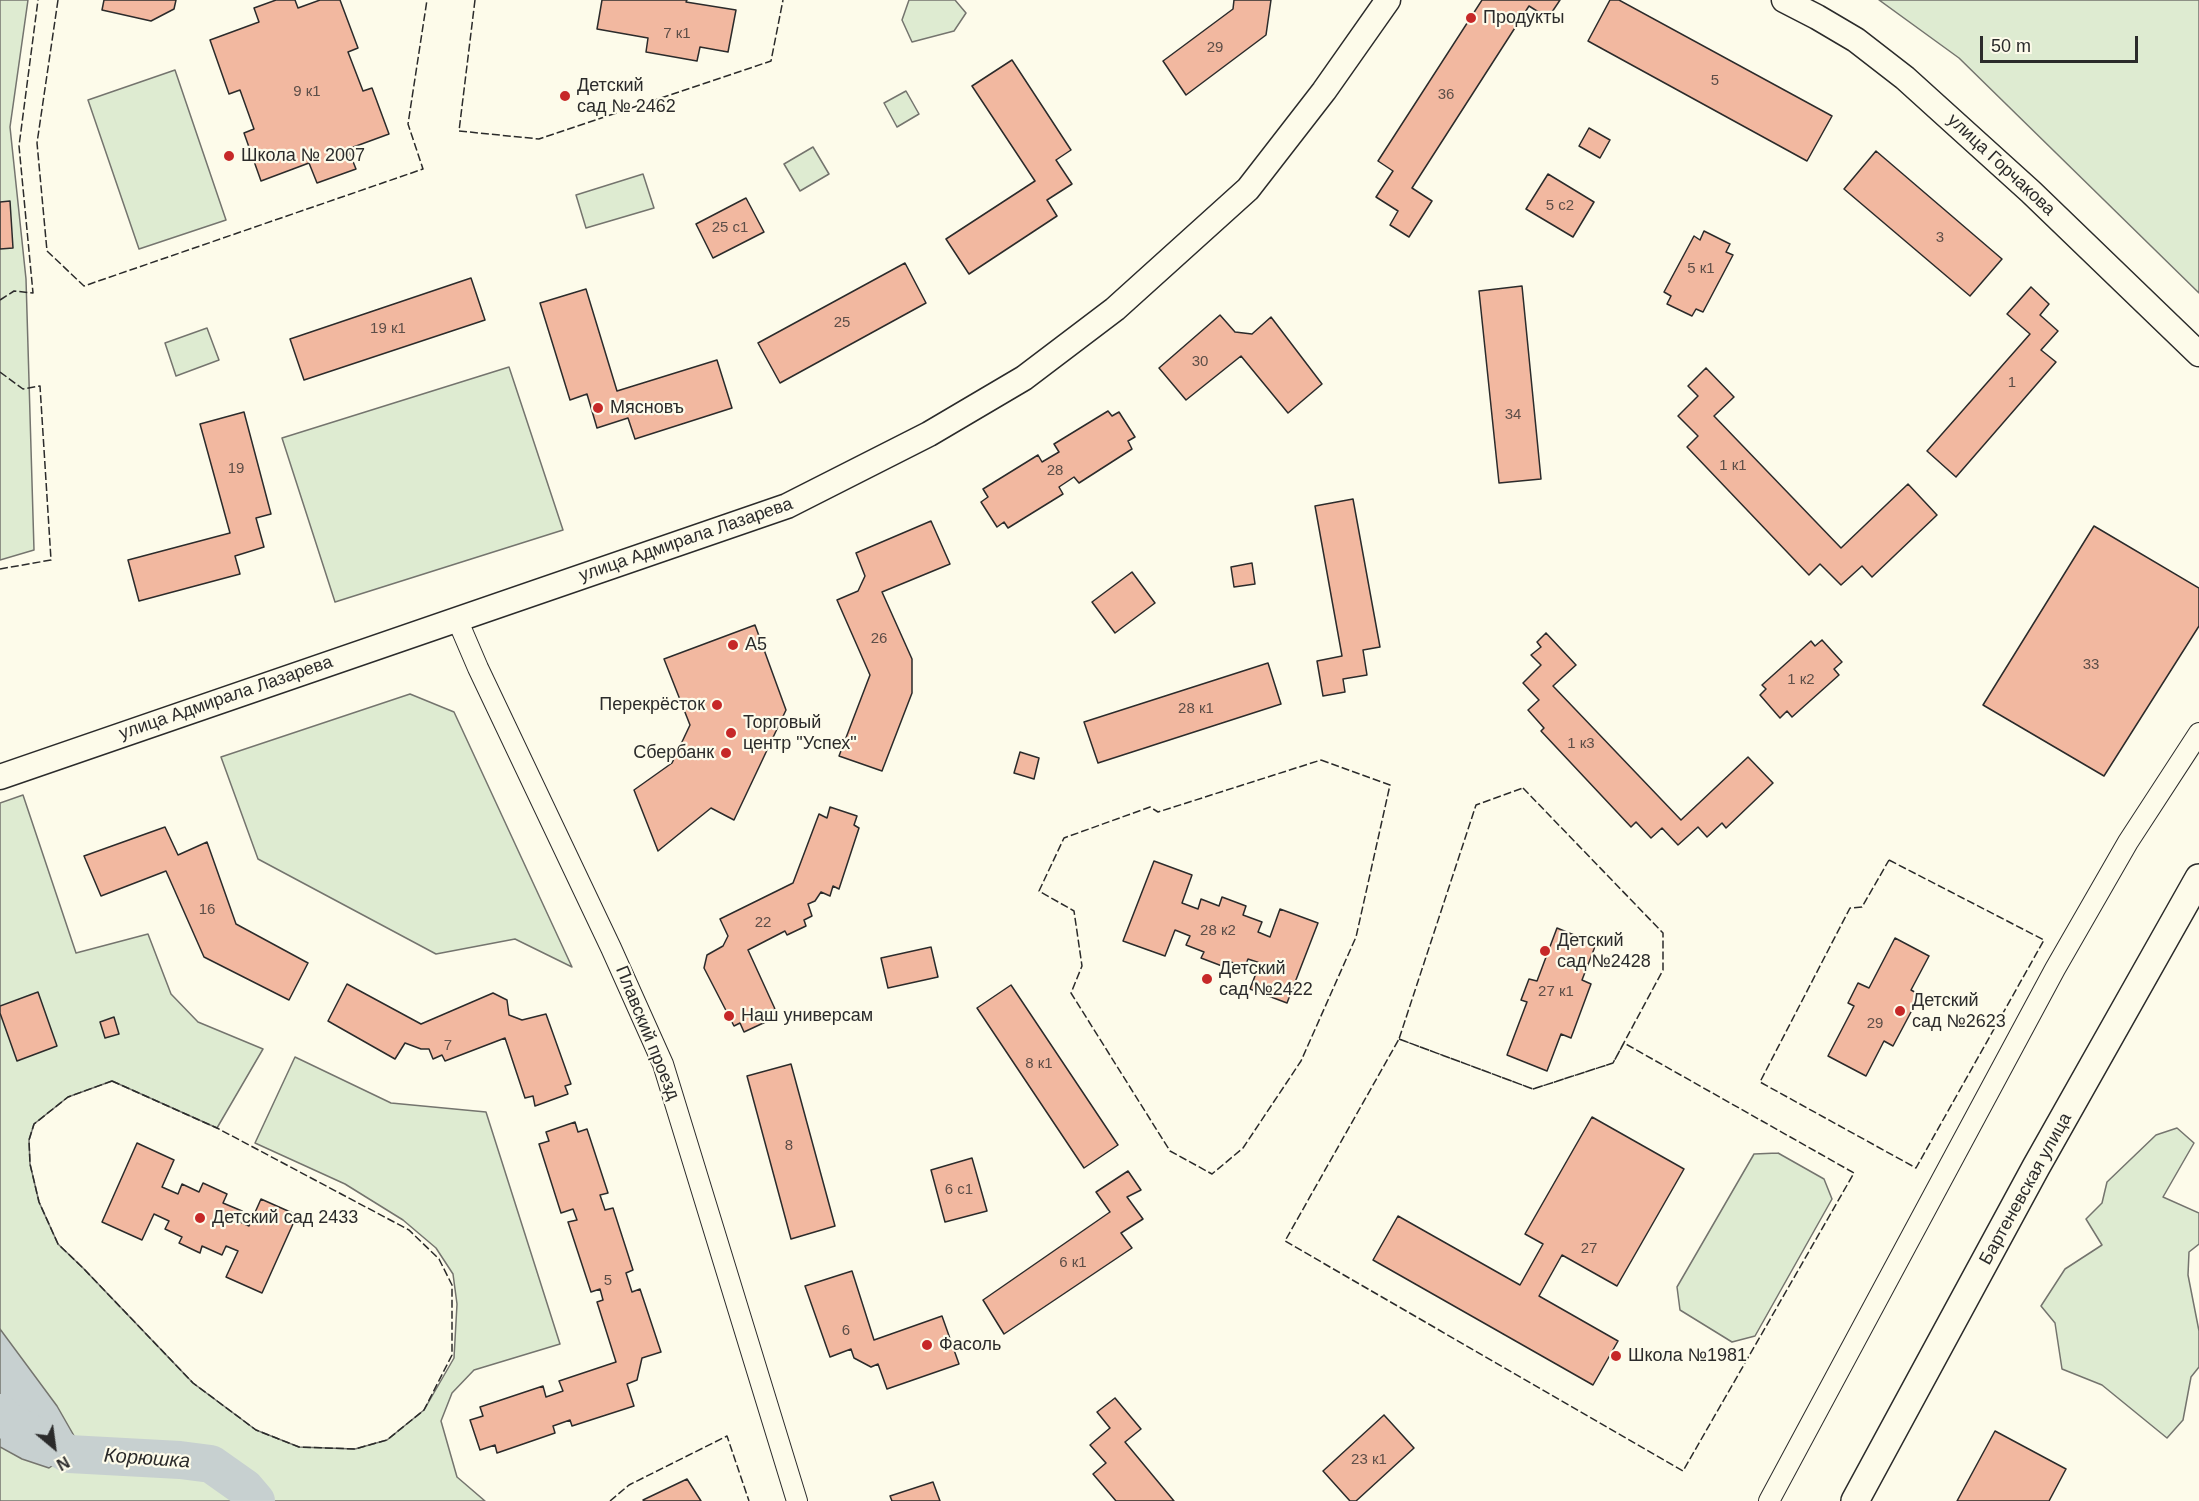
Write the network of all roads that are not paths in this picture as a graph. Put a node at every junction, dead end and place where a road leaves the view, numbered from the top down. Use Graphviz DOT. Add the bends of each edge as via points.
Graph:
graph roads {
  1 [pos="1388,0"];
  2 [pos="1784,0"];
  3 [pos="2199,354"];
  4 [pos="457,619"];
  5 [pos="2199,733"];
  6 [pos="0,777"];
  7 [pos="2199,878"];
  8 [pos="797,1501"];
  9 [pos="1769,1501"];
  10 [pos="1856,1501"];
  1 -- 4 [label="street, улица Адмирала Лазарева" via="1248,189 1115,309 1024,378 929,434 787,506"];
  2 -- 3 [label="street, улица Горчакова" via="1856,40 1905,78 2031,192"];
  4 -- 6 [label="street, улица Адмирала Лазарева"];
  4 -- 8 [label="street, Плавский проезд" via="663,1064"];
  5 -- 9 [label="street" via="2128,842 2055,969"];
  7 -- 10 [label="main road, Бартеневская улица" via="2036,1167"];
}
